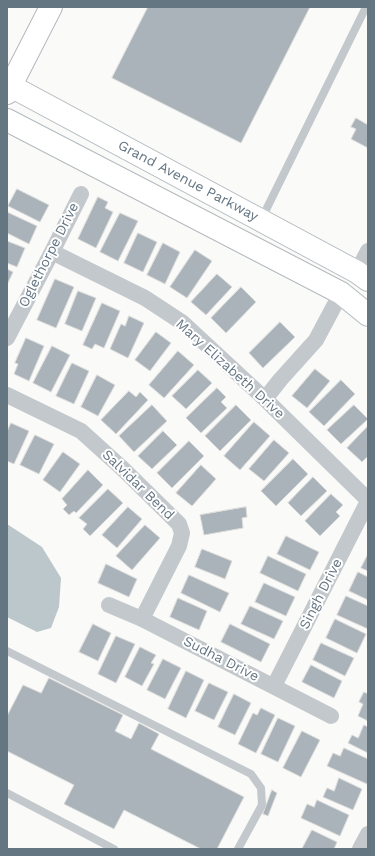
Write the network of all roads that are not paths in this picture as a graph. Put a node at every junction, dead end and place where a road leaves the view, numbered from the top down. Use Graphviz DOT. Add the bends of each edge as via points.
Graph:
graph roads {
  1 [pos="52,7"];
  2 [pos="366,7"];
  3 [pos="8,87"];
  4 [pos="7,120"];
  5 [pos="81,194"];
  6 [pos="261,221"];
  7 [pos="368,251"];
  8 [pos="52,252"];
  9 [pos="362,276"];
  10 [pos="341,293"];
  11 [pos="368,314"];
  12 [pos="7,338"];
  13 [pos="7,394"];
  14 [pos="265,399"];
  15 [pos="368,500"];
  16 [pos="109,605"];
  17 [pos="142,620"];
  18 [pos="7,651"];
  19 [pos="274,686"];
  20 [pos="331,716"];
  21 [pos="7,793"];
  22 [pos="368,834"];
  23 [pos="114,849"];
  24 [pos="238,849"];
  25 [pos="360,849"];
  1 -- 3 [label="street"];
  2 -- 6 [label="lane"];
  3 -- 6 [label="street, Grand Avenue Parkway"];
  4 -- 10 [label="street, Grand Avenue Parkway"];
  5 -- 8 [label="street, Oglethorpe Drive"];
  6 -- 9 [label="street, Grand Avenue Parkway"];
  7 -- 9 [label="street"];
  8 -- 12 [label="street, Oglethorpe Drive"];
  8 -- 14 [label="street, Mary Elizabeth Drive" via="145,298 183,323"];
  9 -- 10 [label="street"];
  10 -- 11 [label="street, Grand Avenue Parkway"];
  10 -- 14 [label="street" via="316,340"];
  13 -- 17 [label="street, Salvidar Bend" via="81,431 179,524 182,533 179,546"];
  14 -- 15 [label="street, Mary Elizabeth Drive"];
  15 -- 19 [label="street, Singh Drive"];
  16 -- 17 [label="street, Sudha Drive"];
  17 -- 19 [label="street, Sudha Drive"];
  18 -- 24 [label="lane" via="251,774 261,788 262,805"];
  19 -- 20 [label="street, Sudha Drive"];
  21 -- 23 [label="lane"];
  22 -- 25 [label="street"];
}
